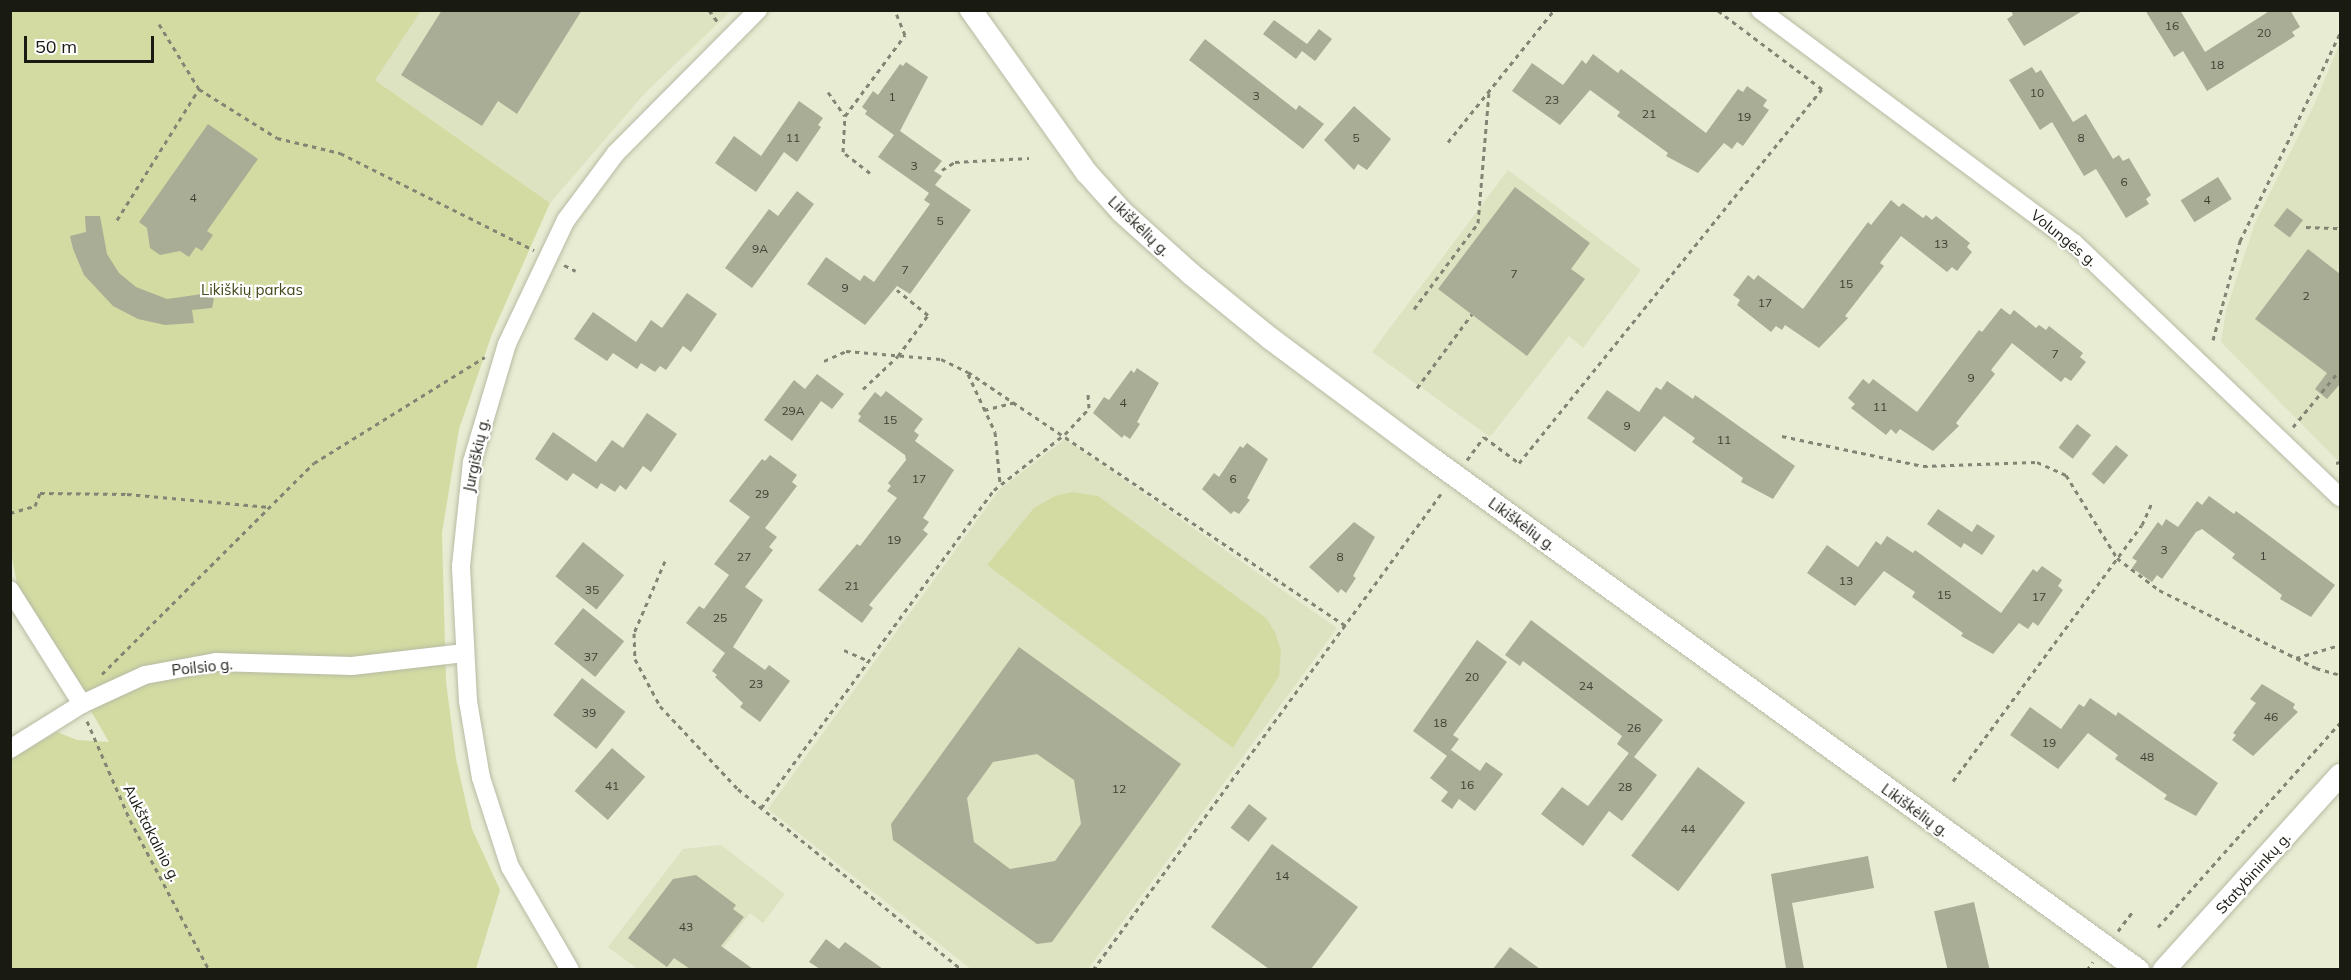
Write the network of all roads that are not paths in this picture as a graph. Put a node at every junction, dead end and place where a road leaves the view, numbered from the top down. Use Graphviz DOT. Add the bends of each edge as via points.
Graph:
graph roads {
  1 [pos="758,10"];
  2 [pos="971,10"];
  3 [pos="1760,10"];
  4 [pos="2340,497"];
  5 [pos="10,590"];
  6 [pos="464,653"];
  7 [pos="82,704"];
  8 [pos="10,749"];
  9 [pos="2340,775"];
  10 [pos="570,969"];
  11 [pos="2138,969"];
  12 [pos="2164,969"];
  1 -- 6 [label="street, Jurgiškių g." via="616,153 566,220 546,256 507,344 485,412 465,509 461,566"];
  2 -- 11 [label="street, Likiškėlių g." via="1059,137 1122,212 1271,339"];
  3 -- 4 [label="street, Volungės g." via="2074,243"];
  5 -- 7 [label="street"];
  6 -- 7 [label="street, Poilsio g." via="352,666 216,662 145,675"];
  6 -- 10 [label="street, Jurgiškių g." via="468,701 492,822 510,867"];
  7 -- 8 [label="street, Poilsio g."];
  9 -- 12 [label="street, Statybininkų g."];
}
